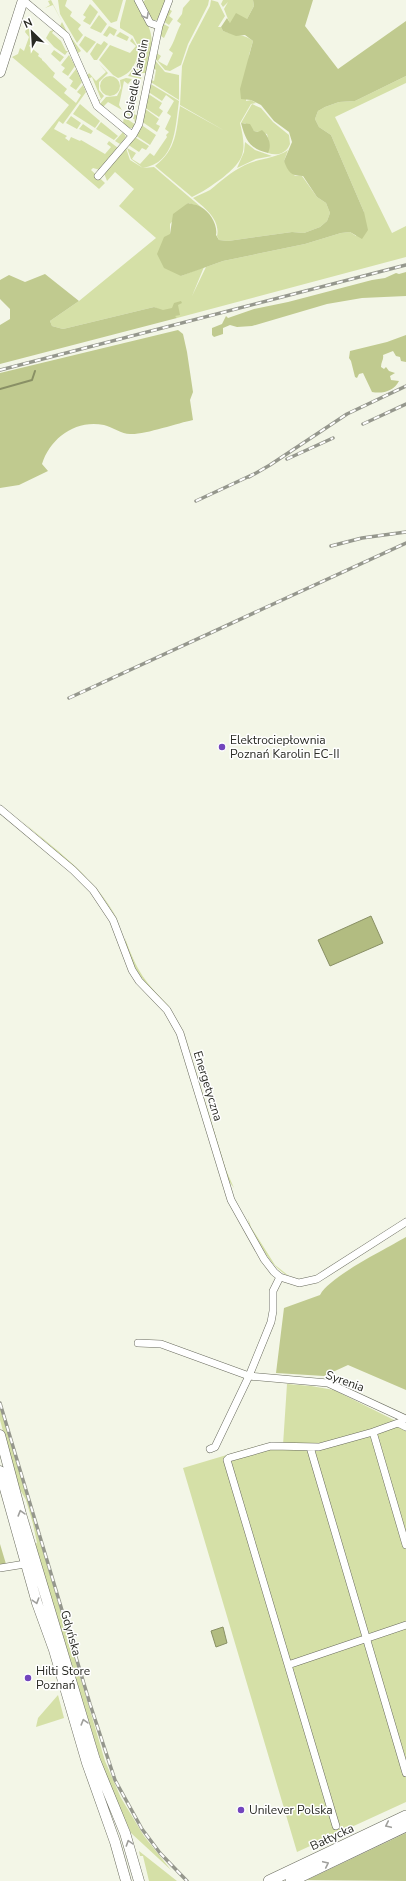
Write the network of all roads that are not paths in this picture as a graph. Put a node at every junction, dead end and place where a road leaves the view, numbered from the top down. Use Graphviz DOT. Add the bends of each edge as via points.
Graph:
graph roads {
  1 [pos="23,0"];
  2 [pos="138,0"];
  3 [pos="169,0"];
  4 [pos="159,26"];
  5 [pos="0,72"];
  6 [pos="132,135"];
  7 [pos="98,176"];
  8 [pos="0,809"];
  9 [pos="406,1222"];
  10 [pos="280,1277"];
  11 [pos="138,1343"];
  12 [pos="249,1376"];
  13 [pos="401,1419"];
  14 [pos="406,1427"];
  15 [pos="373,1432"];
  16 [pos="0,1435"];
  17 [pos="310,1446"];
  18 [pos="210,1449"];
  19 [pos="0,1471"];
  20 [pos="406,1545"];
  21 [pos="33,1550"];
  22 [pos="25,1564"];
  23 [pos="0,1568"];
  24 [pos="42,1579"];
  25 [pos="406,1624"];
  26 [pos="366,1638"];
  27 [pos="288,1665"];
  28 [pos="403,1752"];
  29 [pos="406,1773"];
  30 [pos="406,1816"];
  31 [pos="336,1826"];
  32 [pos="406,1826"];
  33 [pos="126,1881"];
  34 [pos="139,1881"];
  35 [pos="269,1881"];
  36 [pos="292,1881"];
  1 -- 5 [label="main road"];
  1 -- 6 [label="street, Osiedle Karolin" via="66,36 97,106"];
  2 -- 4 [label="street, Osiedle Karolin, one-way" via="150,23"];
  3 -- 4 [label="street, Osiedle Karolin"];
  4 -- 6 [label="street, Osiedle Karolin" via="139,124"];
  6 -- 7 [label="street, Osiedle Karolin"];
  8 -- 10 [label="street, Energetyczna" via="93,890 112,920 139,981 172,1018 180,1033 231,1200 266,1262"];
  9 -- 10 [label="street, Energetyczna" via="317,1280 299,1283"];
  10 -- 12 [label="street" via="273,1291 274,1311 271,1322"];
  11 -- 12 [label="street, Syrenia" via="161,1344"];
  12 -- 13 [label="street, Syrenia" via="328,1383"];
  12 -- 18 [label="street" via="215,1447"];
  13 -- 14 [label="street, Syrenia"];
  13 -- 15 [label="street"];
  15 -- 17 [label="street" via="318,1447"];
  15 -- 20 [label="street"];
  21 -- 16 [label="main road, Gdyńska, one-way"];
  17 -- 26 [label="street"];
  17 -- 27 [label="street" via="270,1446 227,1460"];
  19 -- 22 [label="main road, Gdyńska"];
  21 -- 22 [label="street"];
  21 -- 24 [label="main road, Gdyńska"];
  22 -- 23 [label="street"];
  22 -- 24 [label="street"];
  22 -- 33 [label="main road, Gdyńska, one-way" via="54,1650 86,1763 115,1842"];
  34 -- 24 [label="main road, Gdyńska, one-way" via="126,1833 97,1766"];
  25 -- 26 [label="street"];
  26 -- 27 [label="street"];
  26 -- 28 [label="street"];
  27 -- 31 [label="street"];
  28 -- 29 [label="street"];
  30 -- 35 [label="main road, Bałtycka, one-way"];
  36 -- 32 [label="main road, Bałtycka, one-way"];
}
